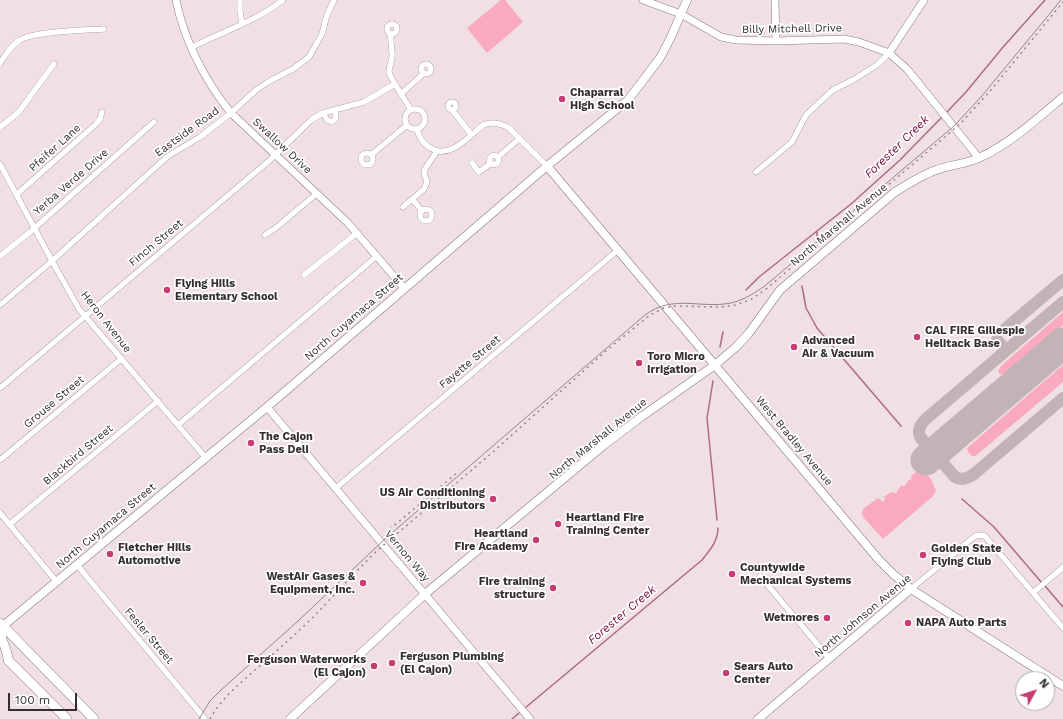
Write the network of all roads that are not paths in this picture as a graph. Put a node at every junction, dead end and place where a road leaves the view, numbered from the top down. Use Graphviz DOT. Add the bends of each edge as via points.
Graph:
graph roads {
  1 [pos="176,0"];
  2 [pos="240,0"];
  3 [pos="283,0"];
  4 [pos="334,0"];
  5 [pos="643,0"];
  6 [pos="687,0"];
  7 [pos="775,0"];
  8 [pos="924,0"];
  9 [pos="681,14"];
  10 [pos="242,23"];
  11 [pos="104,29"];
  12 [pos="391,34"];
  13 [pos="776,41"];
  14 [pos="192,47"];
  15 [pos="890,54"];
  16 [pos="0,63"];
  17 [pos="54,64"];
  18 [pos="424,73"];
  19 [pos="395,84"];
  20 [pos="402,93"];
  21 [pos="1063,97"];
  22 [pos="335,110"];
  23 [pos="411,110"];
  24 [pos="452,110"];
  25 [pos="102,112"];
  26 [pos="231,113"];
  27 [pos="323,113"];
  28 [pos="154,122"];
  29 [pos="407,125"];
  30 [pos="0,127"];
  31 [pos="418,129"];
  32 [pos="471,134"];
  33 [pos="519,139"];
  34 [pos="437,152"];
  35 [pos="275,155"];
  36 [pos="372,155"];
  37 [pos="979,158"];
  38 [pos="472,163"];
  39 [pos="0,164"];
  40 [pos="547,166"];
  41 [pos="756,172"];
  42 [pos="316,194"];
  43 [pos="16,195"];
  44 [pos="413,200"];
  45 [pos="404,207"];
  46 [pos="422,211"];
  47 [pos="34,228"];
  48 [pos="357,233"];
  49 [pos="265,234"];
  50 [pos="618,250"];
  51 [pos="0,256"];
  52 [pos="377,256"];
  53 [pos="52,261"];
  54 [pos="304,276"];
  55 [pos="404,288"];
  56 [pos="0,305"];
  57 [pos="86,316"];
  58 [pos="121,358"];
  59 [pos="715,365"];
  60 [pos="0,388"];
  61 [pos="158,401"];
  62 [pos="267,406"];
  63 [pos="178,425"];
  64 [pos="205,457"];
  65 [pos="0,460"];
  66 [pos="336,488"];
  67 [pos="0,513"];
  68 [pos="10,524"];
  69 [pos="77,565"];
  70 [pos="1063,567"];
  71 [pos="760,576"];
  72 [pos="56,581"];
  73 [pos="911,589"];
  74 [pos="1034,592"];
  75 [pos="425,594"];
  76 [pos="1,625"];
  77 [pos="1063,628"];
  78 [pos="0,652"];
  79 [pos="6,658"];
  80 [pos="829,658"];
  81 [pos="1063,686"];
  82 [pos="67,719"];
  83 [pos="94,719"];
  84 [pos="205,719"];
  85 [pos="290,719"];
  86 [pos="530,719"];
  87 [pos="758,719"];
  1 -- 14 [label="street, Swallow Drive"];
  2 -- 10 [label="street"];
  3 -- 10 [label="street"];
  4 -- 26 [label="street, Eastside Road" via="322,34 308,56 293,69 256,90"];
  5 -- 9 [label="street, Billy Mitchell Drive"];
  6 -- 9 [label="main road, North Cuyamaca Street"];
  7 -- 13 [label="street"];
  8 -- 15 [label="street"];
  9 -- 13 [label="street, Billy Mitchell Drive" via="721,37"];
  9 -- 40 [label="main road, North Cuyamaca Street" via="660,58 628,100"];
  10 -- 14 [label="street"];
  11 -- 16 [label="street" via="35,34 21,39"];
  12 -- 19 [label="street" via="392,54 389,71"];
  13 -- 15 [label="street, Billy Mitchell Drive" via="844,39 860,42"];
  14 -- 26 [label="street, Swallow Drive" via="210,84"];
  15 -- 37 [label="street, Billy Mitchell Drive" via="907,69"];
  15 -- 41 [label="street" via="877,65 833,90 806,115 792,142"];
  17 -- 30 [label="street" via="18,113"];
  18 -- 20 [label="street"];
  19 -- 20 [label="street"];
  19 -- 22 [label="street, Finch Street" via="364,102"];
  20 -- 23 [label="street"];
  21 -- 37 [label="main road, North Marshall Avenue" via="1019,134"];
  22 -- 27 [label="street, Finch Street"];
  22 -- 27 [label="street" via="336,118 332,122 327,120"];
  23 -- 29 [label="street" via="406,117"];
  23 -- 31 [label="street" via="420,111 425,116 425,123"];
  24 -- 32 [label="street"];
  25 -- 43 [label="street, Pfeifer Lane" via="96,124"];
  26 -- 35 [label="street, Swallow Drive"];
  26 -- 53 [label="street, Eastside Road" via="200,137 168,156"];
  27 -- 35 [label="street, Finch Street" via="311,120"];
  28 -- 47 [label="street, Yerba Verde Drive"];
  29 -- 31 [label="street" via="412,129"];
  29 -- 36 [label="street"];
  31 -- 34 [label="street" via="422,142"];
  32 -- 33 [label="street" via="483,125 494,123 502,124"];
  32 -- 34 [label="street" via="453,149"];
  33 -- 38 [label="street" via="498,157 497,163 491,163 479,172"];
  33 -- 40 [label="street"];
  34 -- 44 [label="street" via="425,169 427,182 424,189"];
  35 -- 42 [label="street, Swallow Drive"];
  35 -- 57 [label="street, Finch Street"];
  37 -- 59 [label="main road, North Marshall Avenue" via="935,170 895,192 780,290 736,347"];
  39 -- 43 [label="street, Heron Avenue"];
  40 -- 50 [label="main road, West Bradley Avenue"];
  40 -- 55 [label="main road, North Cuyamaca Street"];
  42 -- 48 [label="street, Swallow Drive"];
  42 -- 49 [label="street"];
  43 -- 47 [label="street, Heron Avenue"];
  44 -- 45 [label="street"];
  44 -- 46 [label="street"];
  47 -- 51 [label="street, Yerba Verde Drive"];
  47 -- 53 [label="street, Heron Avenue"];
  48 -- 52 [label="street, Swallow Drive"];
  48 -- 54 [label="street"];
  50 -- 59 [label="main road, West Bradley Avenue"];
  50 -- 66 [label="street, Fayette Street"];
  52 -- 55 [label="street, Swallow Drive"];
  52 -- 63 [label="street"];
  53 -- 56 [label="street, Eastside Road"];
  53 -- 57 [label="street, Heron Avenue" via="79,309"];
  55 -- 62 [label="main road, North Cuyamaca Street"];
  57 -- 58 [label="street, Heron Avenue"];
  57 -- 60 [label="street, Finch Street"];
  58 -- 61 [label="street, Heron Avenue"];
  58 -- 65 [label="street, Grouse Street"];
  59 -- 73 [label="main road, West Bradley Avenue" via="879,560"];
  59 -- 75 [label="main road, North Marshall Avenue" via="604,445"];
  61 -- 63 [label="street, Heron Avenue"];
  61 -- 68 [label="street, Blackbird Street"];
  62 -- 64 [label="main road, North Cuyamaca Street"];
  62 -- 66 [label="street, Vernon Way"];
  63 -- 64 [label="street, Heron Avenue"];
  64 -- 69 [label="main road, North Cuyamaca Street"];
  66 -- 75 [label="street, Vernon Way"];
  67 -- 68 [label="street"];
  68 -- 72 [label="street"];
  69 -- 72 [label="main road, North Cuyamaca Street"];
  69 -- 84 [label="street, Fesler Street"];
  70 -- 74 [label="street"];
  71 -- 80 [label="street"];
  72 -- 76 [label="main road, North Cuyamaca Street"];
  73 -- 74 [label="street, North Johnson Avenue" via="975,536 984,535"];
  73 -- 80 [label="main road, North Johnson Avenue"];
  73 -- 81 [label="main road, West Bradley Avenue"];
  74 -- 77 [label="street"];
  75 -- 85 [label="main road, North Marshall Avenue"];
  75 -- 86 [label="street, Vernon Way"];
  76 -- 79 [label="main road" via="1,642 6,650"];
  76 -- 83 [label="main road"];
  78 -- 79 [label="main road"];
  79 -- 82 [label="main road"];
  80 -- 87 [label="main road, North Johnson Avenue"];
}
